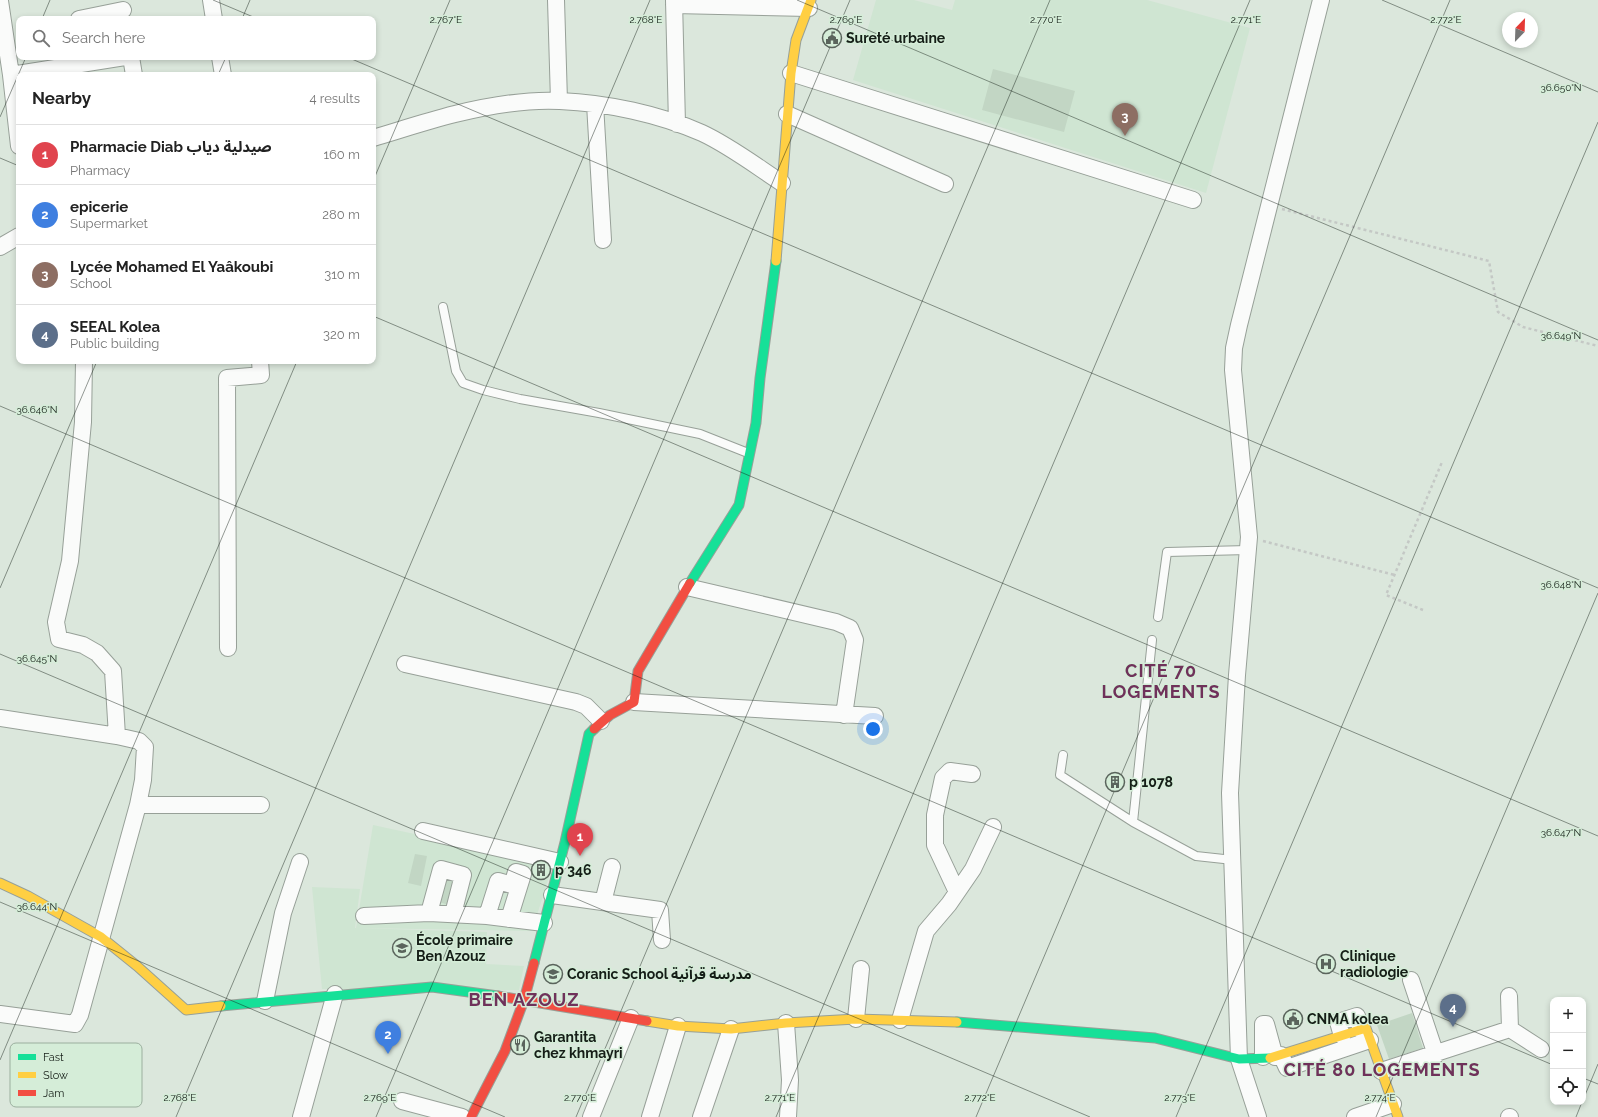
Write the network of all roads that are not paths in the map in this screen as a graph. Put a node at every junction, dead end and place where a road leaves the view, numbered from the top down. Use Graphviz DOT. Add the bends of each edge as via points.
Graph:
graph roads {
  1 [pos="211,0"];
  2 [pos="556,0"];
  3 [pos="1317,0"];
  4 [pos="1321,0"];
  5 [pos="0,1"];
  6 [pos="674,2"];
  7 [pos="810,4"];
  8 [pos="123,10"];
  9 [pos="94,16"];
  10 [pos="214,16"];
  11 [pos="1318,17"];
  12 [pos="12,32"];
  13 [pos="4,53"];
  14 [pos="106,60"];
  15 [pos="131,60"];
  16 [pos="220,60"];
  17 [pos="30,72"];
  18 [pos="133,72"];
  19 [pos="222,72"];
  20 [pos="791,73"];
  21 [pos="16,74"];
  22 [pos="11,75"];
  23 [pos="559,101"];
  24 [pos="595,104"];
  25 [pos="787,114"];
  26 [pos="16,119"];
  27 [pos="677,124"];
  28 [pos="376,137"];
  29 [pos="782,183"];
  30 [pos="945,184"];
  31 [pos="1193,200"];
  32 [pos="16,238"];
  33 [pos="603,240"];
  34 [pos="0,247"];
  35 [pos="443,307"];
  36 [pos="84,364"];
  37 [pos="260,364"];
  38 [pos="751,454"];
  39 [pos="1249,543"];
  40 [pos="687,587"];
  41 [pos="1158,617"];
  42 [pos="1152,640"];
  43 [pos="228,648"];
  44 [pos="405,664"];
  45 [pos="634,702"];
  46 [pos="844,715"];
  47 [pos="875,716"];
  48 [pos="0,718"];
  49 [pos="601,721"];
  50 [pos="117,736"];
  51 [pos="1062,755"];
  52 [pos="972,774"];
  53 [pos="138,805"];
  54 [pos="261,805"];
  55 [pos="1133,822"];
  56 [pos="993,827"];
  57 [pos="423,831"];
  58 [pos="1233,860"];
  59 [pos="300,862"];
  60 [pos="560,862"];
  61 [pos="612,867"];
  62 [pos="0,883"];
  63 [pos="957,892"];
  64 [pos="552,895"];
  65 [pos="603,902"];
  66 [pos="429,913"];
  67 [pos="453,914"];
  68 [pos="364,916"];
  69 [pos="487,916"];
  70 [pos="509,919"];
  71 [pos="544,923"];
  72 [pos="101,937"];
  73 [pos="662,940"];
  74 [pos="861,969"];
  75 [pos="1411,980"];
  76 [pos="335,994"];
  77 [pos="1509,996"];
  78 [pos="524,1000"];
  79 [pos="265,1001"];
  80 [pos="0,1014"];
  81 [pos="631,1018"];
  82 [pos="856,1019"];
  83 [pos="900,1020"];
  84 [pos="786,1023"];
  85 [pos="678,1026"];
  86 [pos="731,1029"];
  87 [pos="1510,1029"];
  88 [pos="1366,1035"];
  89 [pos="1342,1036"];
  90 [pos="1541,1049"];
  91 [pos="1436,1055"];
  92 [pos="1273,1056"];
  93 [pos="1239,1058"];
  94 [pos="1381,1071"];
  95 [pos="402,1101"];
  96 [pos="1396,1111"];
  97 [pos="301,1117"];
  98 [pos="462,1117"];
  99 [pos="471,1117"];
  100 [pos="591,1117"];
  101 [pos="650,1117"];
  102 [pos="701,1117"];
  103 [pos="788,1117"];
  104 [pos="1258,1117"];
  105 [pos="1355,1117"];
  1 -- 10 [label="street"];
  2 -- 23 [label="street"];
  3 -- 11 [label="street"];
  4 -- 11 [label="street"];
  5 -- 12 [label="street"];
  6 -- 7 [label="street"];
  6 -- 27 [label="street"];
  7 -- 20 [label="street" via="796,40"];
  8 -- 9 [label="street"];
  11 -- 39 [label="street" via="1234,348 1233,370"];
  12 -- 13 [label="street"];
  13 -- 22 [label="street"];
  14 -- 17 [label="street"];
  15 -- 18 [label="street"];
  16 -- 19 [label="street"];
  20 -- 25 [label="street"];
  20 -- 31 [label="street"];
  21 -- 22 [label="street"];
  22 -- 26 [label="street"];
  23 -- 24 [label="street"];
  23 -- 28 [label="street" via="513,104 455,114"];
  24 -- 27 [label="street"];
  24 -- 33 [label="street"];
  25 -- 29 [label="street"];
  25 -- 30 [label="street"];
  27 -- 29 [label="street" via="702,133"];
  29 -- 38 [label="street" via="775,280"];
  32 -- 34 [label="street"];
  35 -- 38 [label="lane" via="456,371 463,382 483,390 700,434"];
  36 -- 50 [label="street" via="83,422 70,554 56,622 59,640 82,645 98,653 113,671"];
  37 -- 43 [label="street" via="261,375 227,378"];
  38 -- 40 [label="street" via="739,505"];
  39 -- 41 [label="lane" via="1167,552"];
  39 -- 58 [label="street" via="1230,793"];
  40 -- 45 [label="street" via="638,671"];
  40 -- 46 [label="street" via="829,620 850,628 855,640"];
  42 -- 55 [label="lane"];
  44 -- 49 [label="street" via="576,702 586,706"];
  45 -- 46 [label="street"];
  45 -- 49 [label="street" via="613,711"];
  46 -- 47 [label="street"];
  48 -- 50 [label="street"];
  49 -- 60 [label="street" via="589,734"];
  50 -- 53 [label="street" via="139,741 145,748"];
  51 -- 55 [label="lane" via="1060,775"];
  52 -- 63 [label="street" via="950,771 943,778 935,814 935,845"];
  53 -- 54 [label="street"];
  53 -- 72 [label="street"];
  55 -- 58 [label="lane" via="1196,856"];
  56 -- 63 [label="street" via="973,869"];
  57 -- 60 [label="street"];
  58 -- 93 [label="street"];
  59 -- 79 [label="street" via="283,913"];
  60 -- 64 [label="street"];
  61 -- 65 [label="street"];
  62 -- 72 [label="street"];
  63 -- 83 [label="street" via="926,931"];
  64 -- 65 [label="street"];
  64 -- 71 [label="street"];
  65 -- 73 [label="street" via="660,910"];
  66 -- 67 [label="street"];
  66 -- 67 [label="street" via="441,869 463,875"];
  66 -- 68 [label="street"];
  67 -- 69 [label="street"];
  69 -- 70 [label="street"];
  69 -- 70 [label="street" via="498,881 512,885 516,872 523,874"];
  70 -- 71 [label="street"];
  71 -- 78 [label="street"];
  72 -- 79 [label="street" via="186,1010"];
  72 -- 80 [label="street" via="80,1015 75,1024"];
  74 -- 82 [label="street"];
  75 -- 91 [label="street"];
  76 -- 78 [label="street" via="432,987"];
  76 -- 79 [label="street"];
  76 -- 97 [label="street"];
  77 -- 87 [label="street"];
  78 -- 81 [label="street"];
  78 -- 99 [label="street" via="505,1051"];
  81 -- 85 [label="street"];
  81 -- 100 [label="street"];
  82 -- 83 [label="street"];
  82 -- 84 [label="street"];
  83 -- 93 [label="street" via="1155,1038"];
  84 -- 86 [label="street"];
  84 -- 103 [label="street" via="790,1080"];
  85 -- 86 [label="street"];
  85 -- 101 [label="street"];
  86 -- 102 [label="street"];
  87 -- 90 [label="street"];
  87 -- 91 [label="street"];
  88 -- 89 [label="street" via="1357,1016 1338,1022"];
  88 -- 92 [label="street" via="1287,1068"];
  88 -- 94 [label="street"];
  89 -- 92 [label="street"];
  91 -- 94 [label="street"];
  92 -- 93 [label="street"];
  93 -- 104 [label="street"];
  94 -- 96 [label="street"];
  95 -- 98 [label="street"];
  96 -- 105 [label="street"];
}
